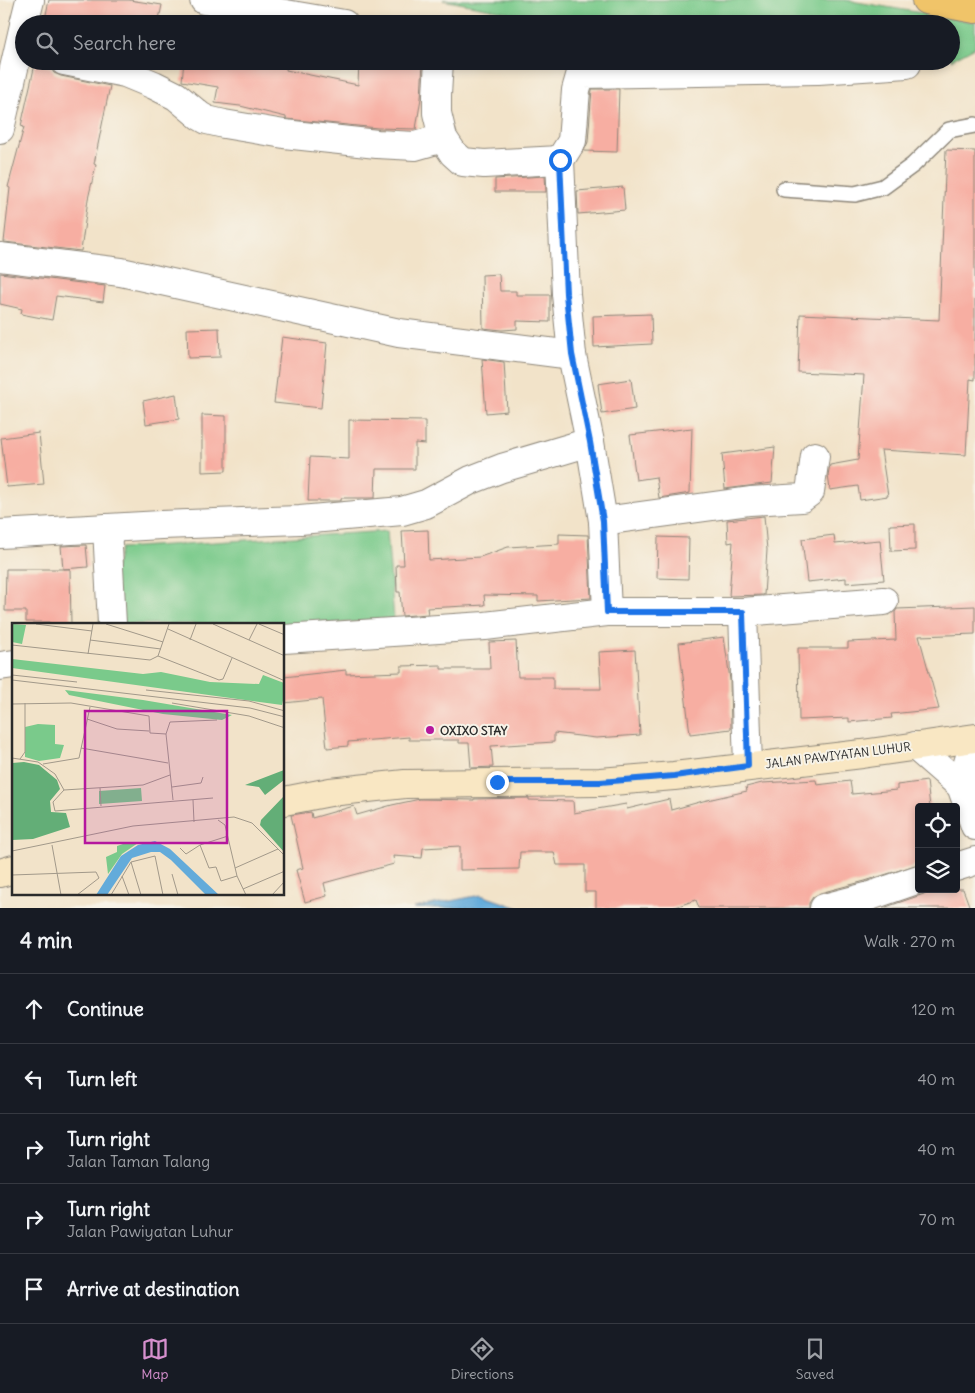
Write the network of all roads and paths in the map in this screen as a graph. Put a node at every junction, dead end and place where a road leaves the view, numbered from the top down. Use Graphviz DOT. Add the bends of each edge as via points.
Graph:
graph roads {
  1 [pos="30,0"];
  2 [pos="204,0"];
  3 [pos="926,0"];
  4 [pos="975,9"];
  5 [pos="26,15"];
  6 [pos="292,15"];
  7 [pos="16,70"];
  8 [pos="106,70"];
  9 [pos="439,70"];
  10 [pos="818,70"];
  11 [pos="975,125"];
  12 [pos="0,129"];
  13 [pos="443,138"];
  14 [pos="560,160"];
  15 [pos="784,189"];
  16 [pos="0,257"];
  17 [pos="572,354"];
  18 [pos="590,442"];
  19 [pos="815,456"];
  20 [pos="603,521"];
  21 [pos="107,528"];
  22 [pos="0,534"];
  23 [pos="884,601"];
  24 [pos="607,612"];
  25 [pos="743,612"];
  26 [pos="112,623"];
  27 [pos="285,639"];
  28 [pos="975,739"];
  29 [pos="915,746"];
  30 [pos="748,766"];
  31 [pos="961,786"];
  32 [pos="285,801"];
  33 [pos="975,826"];
  34 [pos="975,861"];
  35 [pos="960,866"];
  36 [pos="915,880"];
  37 [pos="824,908"];
  1 -- 5 [label="street"];
  2 -- 6 [label="street"];
  3 -- 4 [label="highway"];
  7 -- 12 [label="street"];
  8 -- 13 [label="street" via="154,85 176,96 200,116 224,124 377,144 416,146"];
  9 -- 13 [label="street" via="437,113"];
  10 -- 14 [label="street" via="584,74 580,76 576,90 572,141"];
  11 -- 15 [label="lane" via="948,130 883,187 855,194"];
  13 -- 14 [label="street" via="463,162"];
  14 -- 17 [label="street"];
  16 -- 17 [label="street" via="121,272 398,333"];
  17 -- 18 [label="street"];
  18 -- 20 [label="street"];
  18 -- 21 [label="street" via="502,468 426,504 402,511 300,520"];
  19 -- 20 [label="street" via="810,492 802,498 750,501"];
  20 -- 24 [label="street"];
  21 -- 22 [label="street"];
  21 -- 26 [label="street"];
  23 -- 25 [label="street"];
  24 -- 25 [label="street"];
  24 -- 27 [label="street" via="484,626"];
  25 -- 30 [label="street"];
  28 -- 29 [label="main road, JALAN PAWIYATAN LUHUR"];
  28 -- 31 [label="street"];
  29 -- 30 [label="main road, JALAN PAWIYATAN LUHUR"];
  29 -- 31 [label="street"];
  30 -- 32 [label="main road, JALAN PAWIYATAN LUHUR" via="600,782 405,784"];
  31 -- 33 [label="street"];
  34 -- 35 [label="street"];
  36 -- 37 [label="street"];
}
